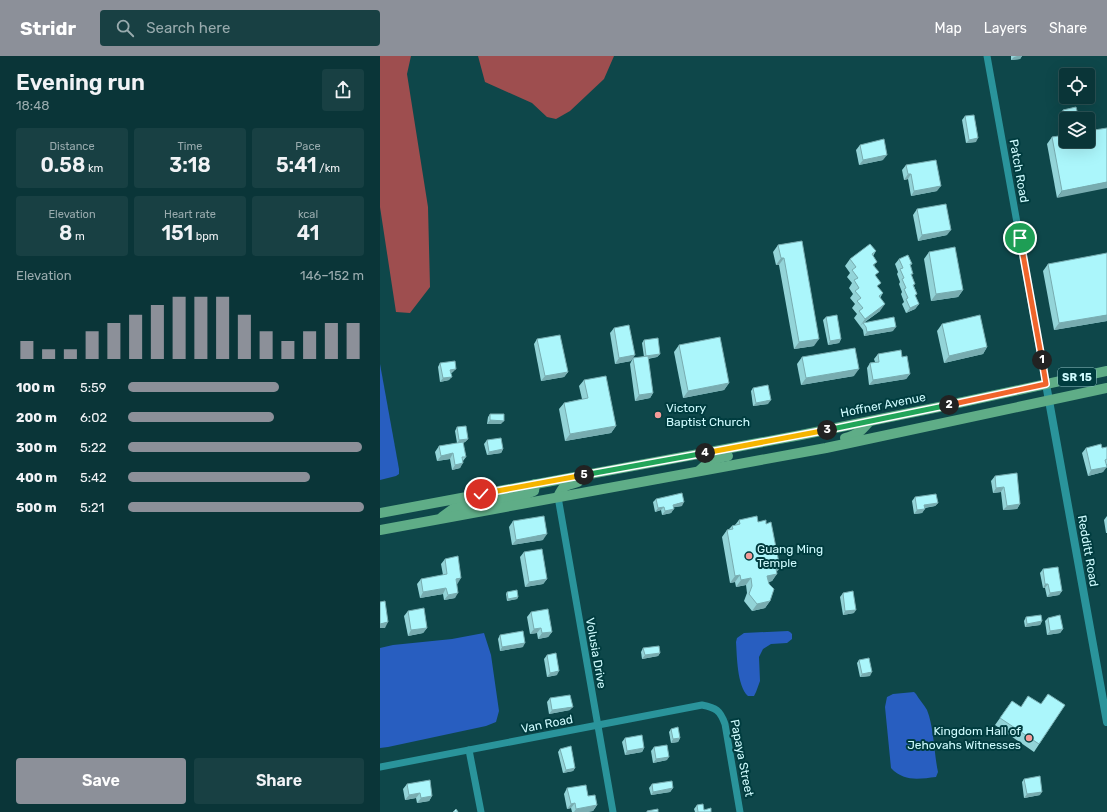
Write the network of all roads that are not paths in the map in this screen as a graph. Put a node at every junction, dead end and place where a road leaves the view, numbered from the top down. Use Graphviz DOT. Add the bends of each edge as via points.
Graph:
graph roads {
  1 [pos="987,56"];
  2 [pos="1107,371"];
  3 [pos="1046,384"];
  4 [pos="1107,388"];
  5 [pos="1049,400"];
  6 [pos="869,422"];
  7 [pos="752,444"];
  8 [pos="813,450"];
  9 [pos="634,466"];
  10 [pos="700,471"];
  11 [pos="535,484"];
  12 [pos="558,497"];
  13 [pos="380,513"];
  14 [pos="441,519"];
  15 [pos="380,530"];
  16 [pos="718,710"];
  17 [pos="1107,722"];
  18 [pos="598,726"];
  19 [pos="469,750"];
  20 [pos="380,766"];
  21 [pos="481,812"];
  22 [pos="613,812"];
  23 [pos="740,812"];
  1 -- 3 [label="street, Patch Road"];
  2 -- 3 [label="main road, Hoffner Avenue / SR 15"];
  3 -- 5 [label="street, Redditt Road"];
  3 -- 6 [label="main road, Hoffner Avenue / SR 15"];
  4 -- 5 [label="main road, SR 15"];
  5 -- 8 [label="main road, SR 15"];
  5 -- 17 [label="street, Redditt Road"];
  6 -- 7 [label="main road, Hoffner Avenue / SR 15"];
  6 -- 8 [label="main road" via="854,436 817,445"];
  7 -- 9 [label="main road, Hoffner Avenue / SR 15"];
  7 -- 10 [label="main road" via="742,453 716,458"];
  8 -- 10 [label="main road, SR 15"];
  9 -- 11 [label="main road, Hoffner Avenue / SR 15"];
  9 -- 12 [label="main road" via="623,474 565,486"];
  10 -- 12 [label="main road, SR 15"];
  11 -- 13 [label="main road, Hoffner Avenue / SR 15"];
  11 -- 14 [label="main road" via="534,491 527,494 453,509"];
  12 -- 14 [label="main road, SR 15"];
  12 -- 18 [label="street, Volusia Drive"];
  14 -- 15 [label="main road, SR 15"];
  16 -- 18 [label="street, Van Road" via="702,705"];
  16 -- 23 [label="street, Papaya Street" via="725,724"];
  18 -- 19 [label="street, Van Road"];
  18 -- 22 [label="street, Volusia Drive"];
  19 -- 20 [label="street, Van Road"];
  19 -- 21 [label="street"];
}
